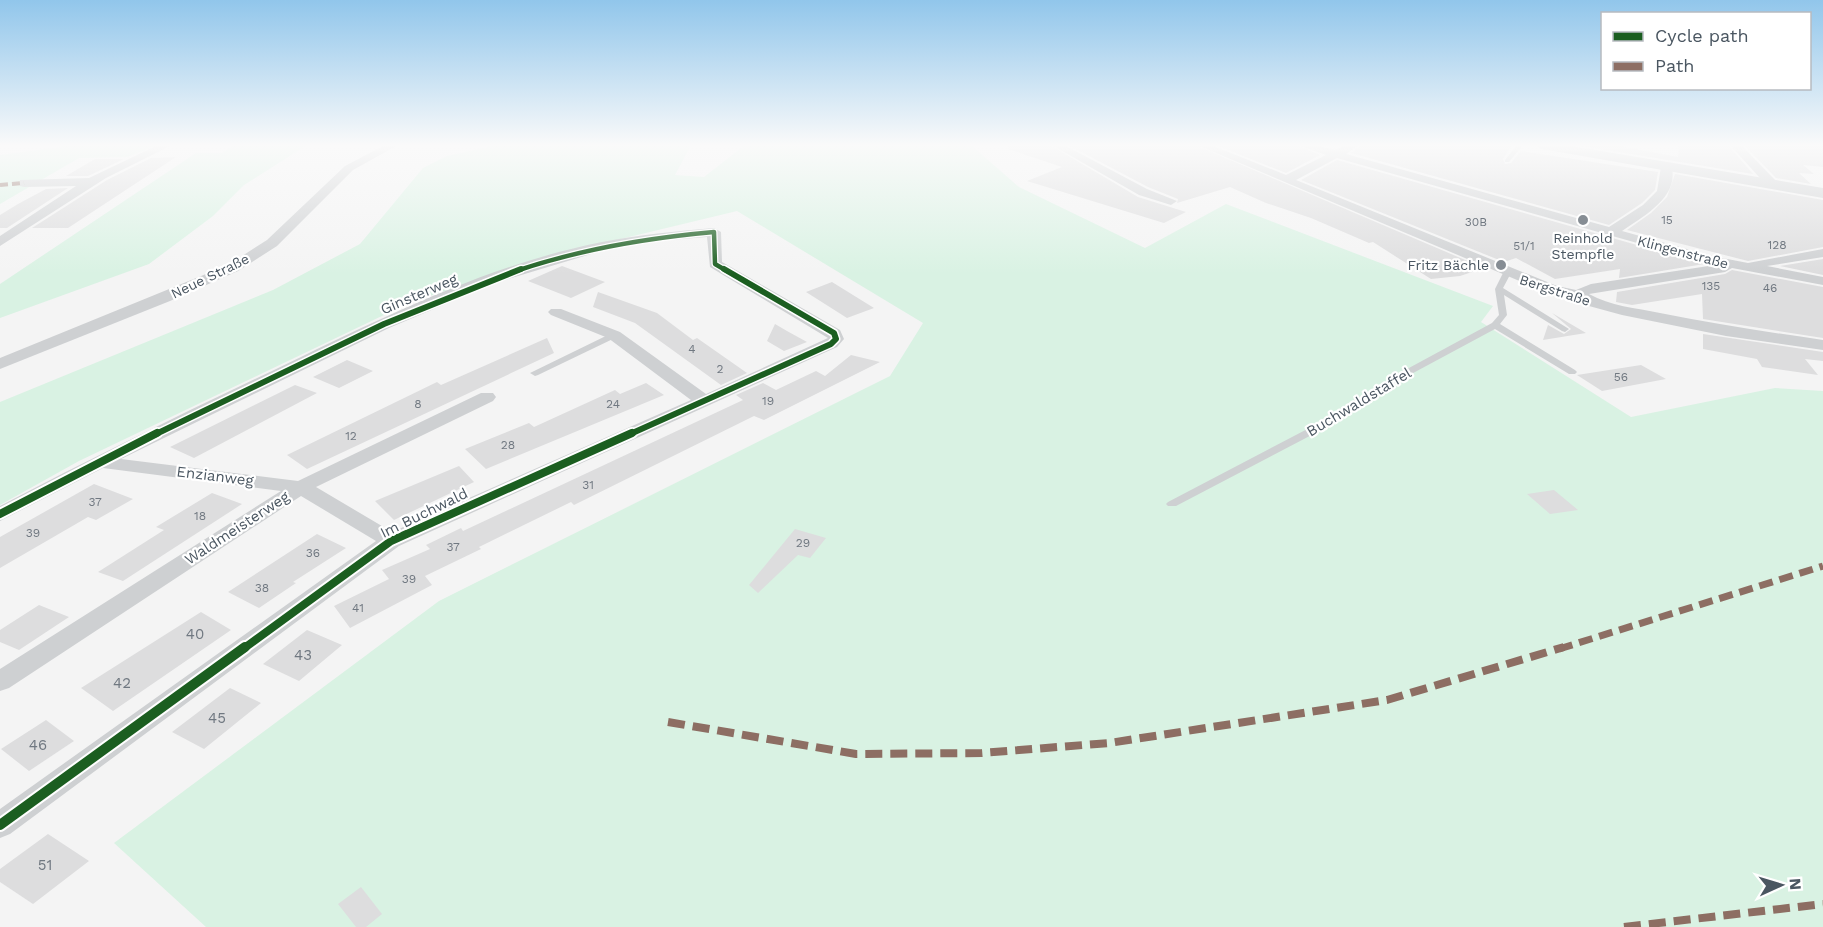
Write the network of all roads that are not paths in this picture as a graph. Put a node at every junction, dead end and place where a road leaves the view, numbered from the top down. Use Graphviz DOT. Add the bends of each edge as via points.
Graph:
graph roads {
  1 [pos="83,188"];
  2 [pos="328,188"];
  3 [pos="1136,188"];
  4 [pos="1306,188"];
  5 [pos="1451,188"];
  6 [pos="1664,188"];
  7 [pos="1793,188"];
  8 [pos="1823,193"];
  9 [pos="1171,201"];
  10 [pos="1610,233"];
  11 [pos="0,242"];
  12 [pos="1823,254"];
  13 [pos="1738,266"];
  14 [pos="1507,273"];
  15 [pos="1823,281"];
  16 [pos="1499,289"];
  17 [pos="1581,295"];
  18 [pos="556,312"];
  19 [pos="1496,325"];
  20 [pos="1565,329"];
  21 [pos="834,333"];
  22 [pos="614,335"];
  23 [pos="1823,345"];
  24 [pos="0,364"];
  25 [pos="1572,372"];
  26 [pos="535,373"];
  27 [pos="487,397"];
  28 [pos="703,400"];
  29 [pos="98,462"];
  30 [pos="301,487"];
  31 [pos="1172,504"];
  32 [pos="0,514"];
  33 [pos="391,541"];
  34 [pos="0,681"];
  35 [pos="0,825"];
  1 -- 11 [label="street"];
  2 -- 24 [label="street, Neue Straße" via="272,243 232,268"];
  3 -- 9 [label="street"];
  4 -- 14 [label="street, Bergstraße"];
  5 -- 10 [label="street, Klingenstraße"];
  6 -- 10 [label="street" via="1647,208"];
  7 -- 8 [label="street"];
  10 -- 13 [label="street, Klingenstraße"];
  12 -- 13 [label="street"];
  13 -- 15 [label="street, Klingenstraße"];
  13 -- 17 [label="street" via="1591,288"];
  14 -- 16 [label="lane"];
  14 -- 17 [label="street, Bergstraße" via="1553,290"];
  16 -- 19 [label="lane" via="1503,315"];
  16 -- 20 [label="lane"];
  17 -- 23 [label="street, Bergstraße" via="1594,303 1622,310 1794,343"];
  18 -- 22 [label="street"];
  19 -- 25 [label="lane"];
  19 -- 31 [label="lane, Buchwaldstaffel" via="1399,376 1321,426"];
  21 -- 28 [label="street, Im Buchwald" via="836,339 831,344"];
  21 -- 29 [label="street, Ginsterweg" via="715,264 714,232 643,237 551,259 423,304"];
  22 -- 26 [label="lane"];
  22 -- 28 [label="street"];
  27 -- 30 [label="street, Waldmeisterweg"];
  28 -- 33 [label="street, Im Buchwald"];
  29 -- 30 [label="street, Enzianweg"];
  29 -- 32 [label="street, Ginsterweg"];
  30 -- 33 [label="street, Enzianweg"];
  30 -- 34 [label="street, Waldmeisterweg"];
  33 -- 35 [label="street, Im Buchwald"];
}
